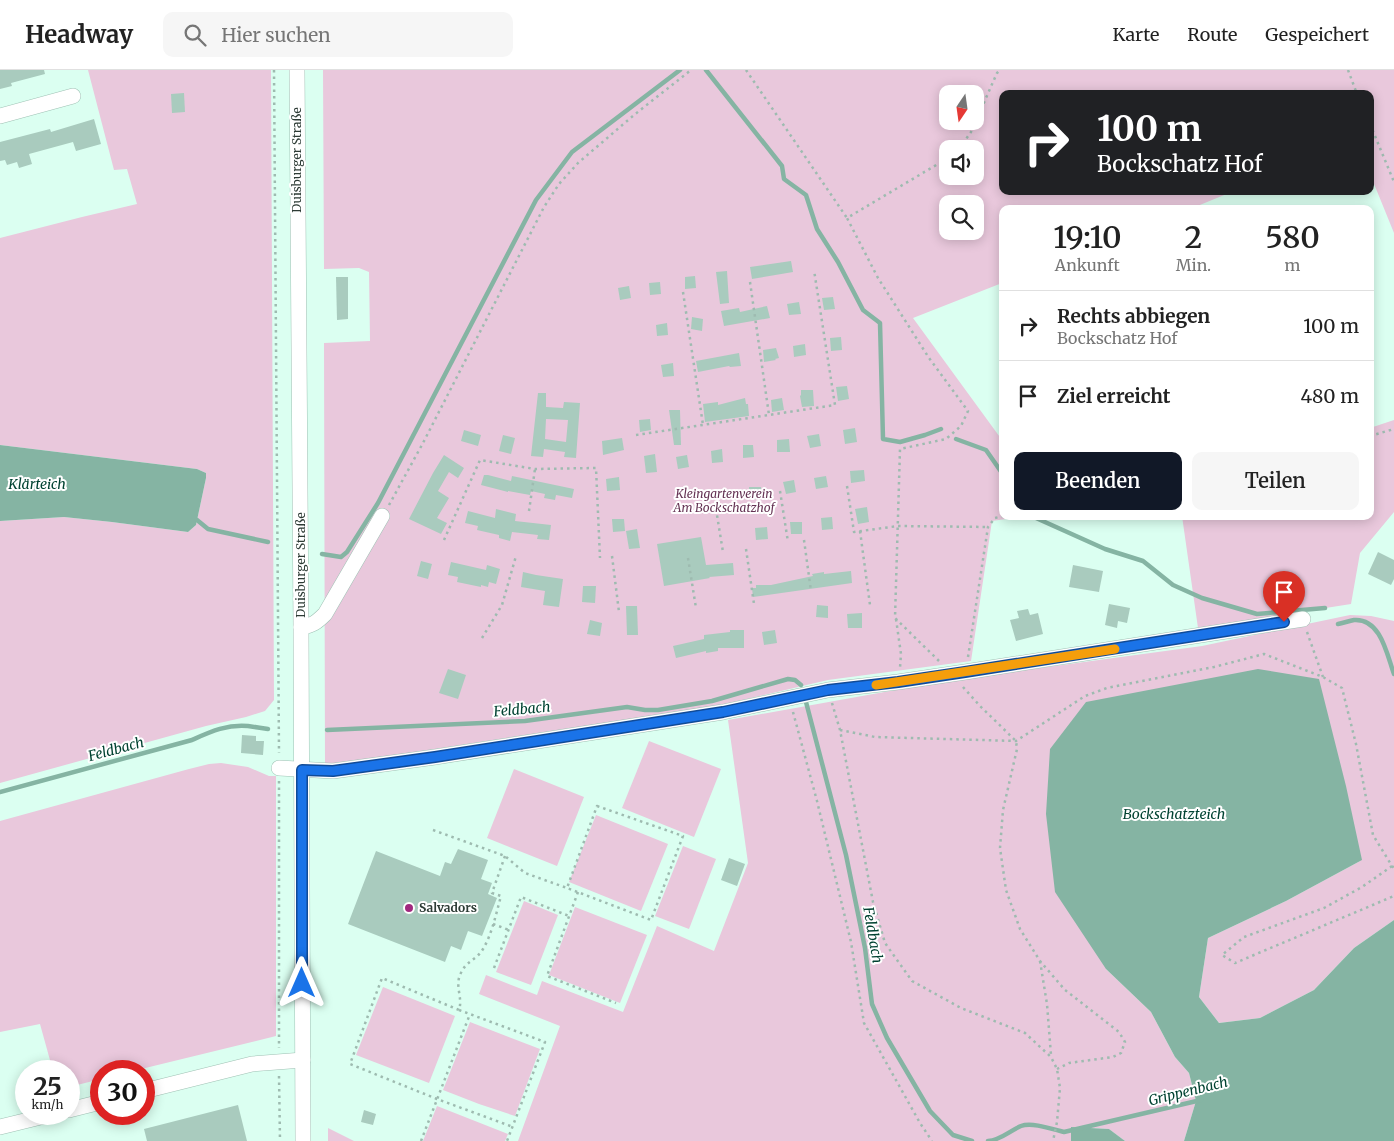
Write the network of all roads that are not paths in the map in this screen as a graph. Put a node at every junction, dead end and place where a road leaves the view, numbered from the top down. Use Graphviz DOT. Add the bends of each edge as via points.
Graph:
graph roads {
  1 [pos="297,70"];
  2 [pos="73,96"];
  3 [pos="0,116"];
  4 [pos="382,516"];
  5 [pos="1303,619"];
  6 [pos="301,627"];
  7 [pos="279,768"];
  8 [pos="302,770"];
  9 [pos="303,1060"];
  10 [pos="155,1088"];
  11 [pos="15,1123"];
  12 [pos="0,1127"];
  13 [pos="303,1141"];
  1 -- 6 [label="street, Duisburger Straße"];
  2 -- 3 [label="street"];
  4 -- 6 [label="street" via="325,614 316,623"];
  5 -- 8 [label="street" via="959,673 828,690 723,712 426,758 333,771"];
  6 -- 8 [label="street, Duisburger Straße"];
  7 -- 8 [label="street"];
  8 -- 9 [label="street, Duisburger Straße"];
  9 -- 10 [label="street" via="252,1064"];
  9 -- 13 [label="street, Duisburger Straße"];
  11 -- 12 [label="street"];
}
